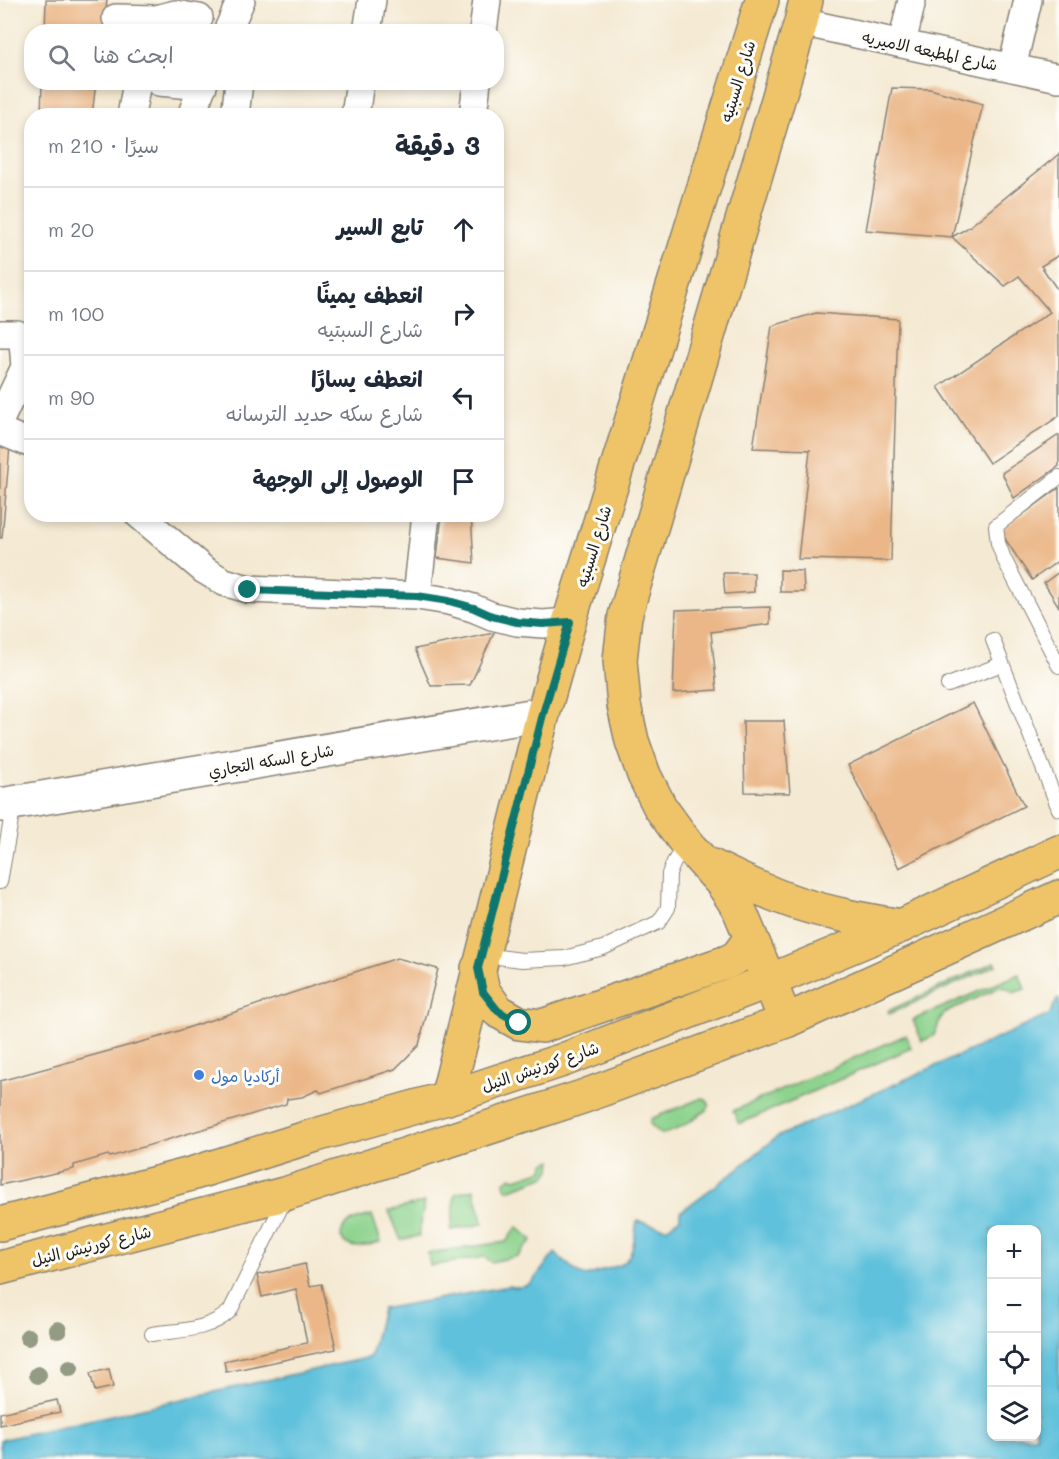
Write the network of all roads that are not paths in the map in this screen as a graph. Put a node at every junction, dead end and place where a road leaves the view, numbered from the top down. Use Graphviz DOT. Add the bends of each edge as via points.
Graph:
graph roads {
  1 [pos="241,0"];
  2 [pos="251,0"];
  3 [pos="372,0"];
  4 [pos="487,0"];
  5 [pos="762,0"];
  6 [pos="912,0"];
  7 [pos="1028,0"];
  8 [pos="167,8"];
  9 [pos="804,11"];
  10 [pos="116,18"];
  11 [pos="199,18"];
  12 [pos="230,24"];
  13 [pos="248,24"];
  14 [pos="368,24"];
  15 [pos="484,24"];
  16 [pos="902,44"];
  17 [pos="1012,68"];
  18 [pos="1059,78"];
  19 [pos="136,90"];
  20 [pos="202,90"];
  21 [pos="238,90"];
  22 [pos="359,90"];
  23 [pos="476,90"];
  24 [pos="132,108"];
  25 [pos="194,108"];
  26 [pos="236,108"];
  27 [pos="356,108"];
  28 [pos="474,108"];
  29 [pos="0,334"];
  30 [pos="24,348"];
  31 [pos="24,377"];
  32 [pos="0,420"];
  33 [pos="0,431"];
  34 [pos="24,441"];
  35 [pos="1059,477"];
  36 [pos="147,522"];
  37 [pos="425,522"];
  38 [pos="417,596"];
  39 [pos="570,622"];
  40 [pos="993,640"];
  41 [pos="1002,664"];
  42 [pos="1059,666"];
  43 [pos="948,685"];
  44 [pos="543,714"];
  45 [pos="7,804"];
  46 [pos="1059,808"];
  47 [pos="693,852"];
  48 [pos="1059,852"];
  49 [pos="0,882"];
  50 [pos="1059,897"];
  51 [pos="901,926"];
  52 [pos="751,938"];
  53 [pos="480,962"];
  54 [pos="769,981"];
  55 [pos="786,1021"];
  56 [pos="447,1098"];
  57 [pos="288,1193"];
  58 [pos="0,1224"];
  59 [pos="0,1268"];
  60 [pos="152,1334"];
  1 -- 12 [label="street"];
  2 -- 13 [label="street"];
  3 -- 14 [label="street"];
  4 -- 15 [label="street"];
  5 -- 39 [label="main road, شارع السبتيه"];
  6 -- 16 [label="street"];
  7 -- 17 [label="street"];
  8 -- 10 [label="street" via="156,19"];
  8 -- 11 [label="street" via="175,14"];
  9 -- 16 [label="street, شارع المطبعه الاميريه"];
  9 -- 47 [label="main road" via="625,616 620,660 632,741 660,807"];
  16 -- 17 [label="street, شارع المطبعه الاميريه"];
  17 -- 18 [label="street, شارع المطبعه الاميريه"];
  19 -- 24 [label="street"];
  20 -- 25 [label="street"];
  21 -- 26 [label="street"];
  22 -- 27 [label="street"];
  23 -- 28 [label="street"];
  29 -- 30 [label="street" via="17,334"];
  31 -- 32 [label="street"];
  33 -- 34 [label="street"];
  35 -- 42 [label="lane" via="996,526 1004,559"];
  36 -- 38 [label="street" via="204,570 248,590"];
  37 -- 38 [label="street"];
  38 -- 39 [label="street" via="449,601 517,622"];
  39 -- 44 [label="main road, شارع السبتيه"];
  40 -- 41 [label="lane"];
  41 -- 43 [label="lane"];
  41 -- 46 [label="lane"];
  44 -- 45 [label="street, شارع السكه التجاري"];
  44 -- 53 [label="main road, شارع السبتيه"];
  45 -- 49 [label="lane"];
  47 -- 51 [label="main road" via="748,884 798,903"];
  47 -- 52 [label="main road" via="722,883"];
  47 -- 53 [label="lane" via="674,862 669,874 668,908 659,922 603,948 564,958"];
  48 -- 51 [label="main road, شارع كورنيش النيل"];
  50 -- 55 [label="main road, شارع كورنيش النيل"];
  51 -- 54 [label="main road, شارع كورنيش النيل"];
  52 -- 53 [label="main road" via="737,957 727,962 542,1026 519,1023 498,1011 483,992"];
  52 -- 54 [label="main road"];
  53 -- 56 [label="main road, شارع السبتيه"];
  54 -- 55 [label="main road"];
  54 -- 56 [label="main road, شارع كورنيش النيل" via="563,1060"];
  55 -- 57 [label="main road, شارع كورنيش النيل" via="582,1097"];
  56 -- 58 [label="main road, شارع كورنيش النيل" via="191,1174"];
  57 -- 59 [label="main road, شارع كورنيش النيل"];
  57 -- 60 [label="lane" via="230,1311 210,1325"];
}
